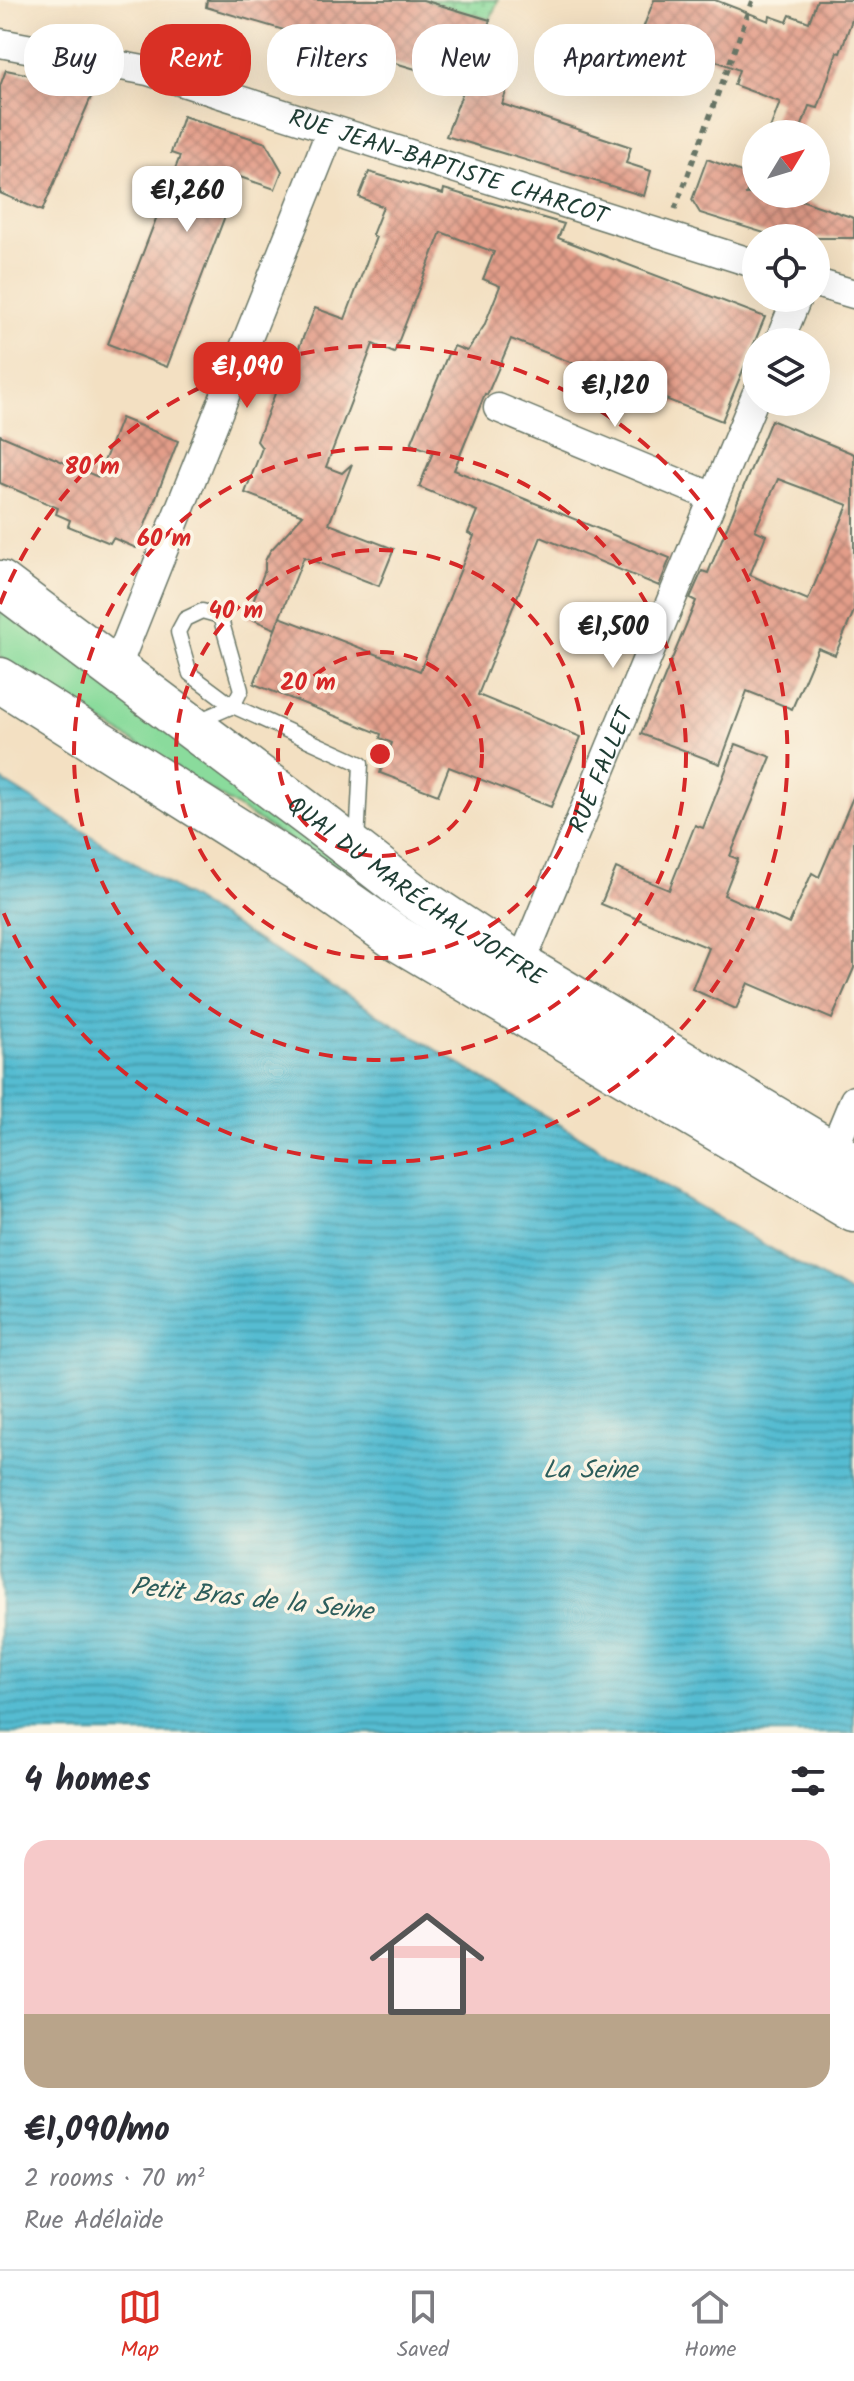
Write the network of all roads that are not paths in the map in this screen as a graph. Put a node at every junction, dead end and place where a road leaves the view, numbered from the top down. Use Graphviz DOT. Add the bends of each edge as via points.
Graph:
graph roads {
  1 [pos="0,43"];
  2 [pos="331,130"];
  3 [pos="742,260"];
  4 [pos="830,287"];
  5 [pos="854,294"];
  6 [pos="498,408"];
  7 [pos="747,416"];
  8 [pos="713,497"];
  9 [pos="0,583"];
  10 [pos="115,671"];
  11 [pos="0,680"];
  12 [pos="233,706"];
  13 [pos="188,725"];
  14 [pos="356,851"];
  15 [pos="520,966"];
  16 [pos="854,1100"];
  17 [pos="843,1159"];
  18 [pos="854,1210"];
  1 -- 2 [label="street, RUE JEAN-BAPTISTE CHARCOT" via="148,71"];
  2 -- 3 [label="street, RUE JEAN-BAPTISTE CHARCOT"];
  2 -- 10 [label="street"];
  4 -- 5 [label="street"];
  6 -- 8 [label="street"];
  7 -- 8 [label="street, RUE FALLET"];
  8 -- 15 [label="street, RUE FALLET"];
  9 -- 10 [label="main road, QUAI DU MARÉCHAL JOFFRE"];
  10 -- 13 [label="main road, QUAI DU MARÉCHAL JOFFRE"];
  11 -- 18 [label="main road, QUAI DU MARÉCHAL JOFFRE" via="300,870 395,937"];
  12 -- 12 [label="lane" via="190,674 178,632 185,619 202,611 220,616 241,690"];
  12 -- 13 [label="lane"];
  12 -- 14 [label="lane" via="361,764"];
  13 -- 14 [label="main road, QUAI DU MARÉCHAL JOFFRE"];
  14 -- 15 [label="main road, QUAI DU MARÉCHAL JOFFRE"];
  15 -- 17 [label="main road, QUAI DU MARÉCHAL JOFFRE"];
  16 -- 17 [label="street"];
}
